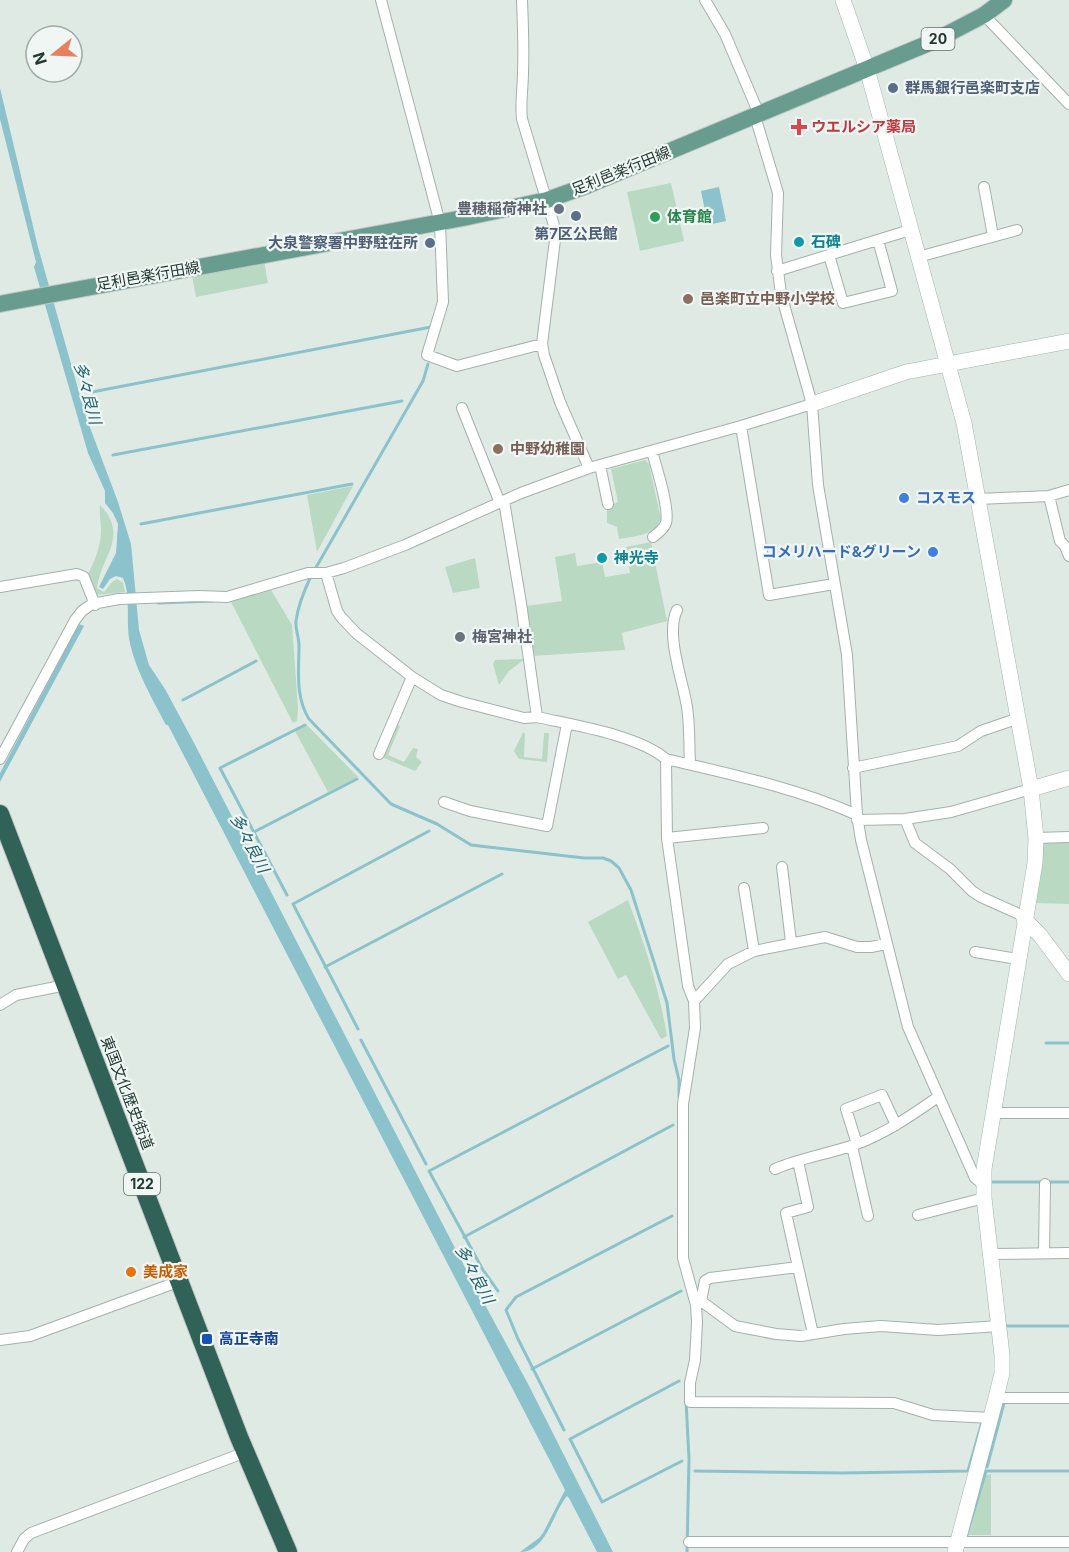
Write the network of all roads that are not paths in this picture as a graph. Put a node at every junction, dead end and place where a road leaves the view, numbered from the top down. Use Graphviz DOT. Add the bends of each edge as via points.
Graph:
graph roads {
  1 [pos="381,0"];
  2 [pos="522,0"];
  3 [pos="705,0"];
  4 [pos="843,0"];
  5 [pos="1004,0"];
  6 [pos="984,15"];
  7 [pos="867,69"];
  8 [pos="1069,104"];
  9 [pos="757,115"];
  10 [pos="984,187"];
  11 [pos="547,200"];
  12 [pos="440,223"];
  13 [pos="910,230"];
  14 [pos="1017,230"];
  15 [pos="993,236"];
  16 [pos="878,240"];
  17 [pos="829,255"];
  18 [pos="918,257"];
  19 [pos="777,271"];
  20 [pos="0,304"];
  21 [pos="1069,341"];
  22 [pos="542,344"];
  23 [pos="948,363"];
  24 [pos="812,404"];
  25 [pos="462,408"];
  26 [pos="741,426"];
  27 [pos="652,451"];
  28 [pos="595,467"];
  29 [pos="1069,489"];
  30 [pos="1049,496"];
  31 [pos="978,499"];
  32 [pos="502,502"];
  33 [pos="608,504"];
  34 [pos="653,537"];
  35 [pos="1068,549"];
  36 [pos="326,573"];
  37 [pos="834,584"];
  38 [pos="0,587"];
  39 [pos="95,604"];
  40 [pos="677,610"];
  41 [pos="412,677"];
  42 [pos="537,717"];
  43 [pos="1019,718"];
  44 [pos="567,724"];
  45 [pos="379,754"];
  46 [pos="0,759"];
  47 [pos="666,759"];
  48 [pos="690,764"];
  49 [pos="854,768"];
  50 [pos="1069,778"];
  51 [pos="1031,789"];
  52 [pos="444,802"];
  53 [pos="0,814"];
  54 [pos="857,818"];
  55 [pos="905,819"];
  56 [pos="763,828"];
  57 [pos="1069,837"];
  58 [pos="667,838"];
  59 [pos="1036,838"];
  60 [pos="782,867"];
  61 [pos="744,888"];
  62 [pos="1024,919"];
  63 [pos="791,942"];
  64 [pos="886,944"];
  65 [pos="754,951"];
  66 [pos="975,952"];
  67 [pos="1018,959"];
  68 [pos="1069,974"];
  69 [pos="66,985"];
  70 [pos="694,1001"];
  71 [pos="0,1005"];
  72 [pos="938,1096"];
  73 [pos="993,1113"];
  74 [pos="1069,1113"];
  75 [pos="896,1125"];
  76 [pos="854,1145"];
  77 [pos="798,1161"];
  78 [pos="775,1169"];
  79 [pos="1045,1184"];
  80 [pos="983,1191"];
  81 [pos="918,1215"];
  82 [pos="868,1216"];
  83 [pos="1044,1253"];
  84 [pos="1069,1253"];
  85 [pos="990,1254"];
  86 [pos="798,1267"];
  87 [pos="180,1281"];
  88 [pos="699,1303"];
  89 [pos="999,1326"];
  90 [pos="813,1334"];
  91 [pos="0,1340"];
  92 [pos="996,1398"];
  93 [pos="1069,1398"];
  94 [pos="992,1418"];
  95 [pos="246,1452"];
  96 [pos="689,1542"];
  97 [pos="1069,1542"];
  98 [pos="956,1547"];
  99 [pos="17,1552"];
  100 [pos="288,1552"];
  1 -- 12 [label="street"];
  2 -- 11 [label="street" via="524,73 520,106"];
  3 -- 9 [label="street" via="725,34"];
  4 -- 7 [label="street"];
  5 -- 6 [label="main road, 足利邑楽行田線 / 20"];
  6 -- 7 [label="main road, 足利邑楽行田線 / 20"];
  6 -- 8 [label="street"];
  7 -- 9 [label="main road, 足利邑楽行田線 / 20"];
  7 -- 13 [label="street"];
  9 -- 11 [label="main road, 足利邑楽行田線 / 20"];
  9 -- 19 [label="street" via="778,193"];
  10 -- 15 [label="street"];
  11 -- 12 [label="main road, 足利邑楽行田線 / 20"];
  11 -- 22 [label="street" via="556,232"];
  12 -- 20 [label="main road, 足利邑楽行田線 / 20"];
  12 -- 22 [label="street" via="443,302 427,355 458,366"];
  13 -- 16 [label="street"];
  13 -- 18 [label="street"];
  14 -- 15 [label="street"];
  15 -- 18 [label="street"];
  16 -- 17 [label="street"];
  16 -- 17 [label="street" via="892,291 843,303"];
  17 -- 19 [label="street"];
  18 -- 23 [label="street"];
  19 -- 24 [label="street"];
  21 -- 23 [label="street"];
  22 -- 28 [label="street" via="560,402"];
  23 -- 24 [label="street" via="906,372"];
  23 -- 31 [label="street"];
  24 -- 26 [label="street"];
  24 -- 37 [label="street" via="818,485"];
  25 -- 32 [label="street"];
  26 -- 27 [label="street"];
  26 -- 37 [label="street" via="769,595"];
  27 -- 28 [label="street"];
  27 -- 34 [label="street" via="666,510 666,523"];
  28 -- 32 [label="street"];
  28 -- 33 [label="street"];
  29 -- 30 [label="street"];
  30 -- 31 [label="street"];
  30 -- 35 [label="street" via="1060,541"];
  31 -- 43 [label="street"];
  32 -- 36 [label="street" via="405,545"];
  32 -- 42 [label="street"];
  36 -- 39 [label="street" via="308,573 227,597 119,598"];
  36 -- 41 [label="street" via="341,617"];
  37 -- 49 [label="street" via="847,655"];
  38 -- 39 [label="street" via="77,574 84,577"];
  39 -- 46 [label="street" via="82,610 75,620"];
  40 -- 48 [label="street" via="672,620 688,710"];
  41 -- 42 [label="street" via="441,695 462,702 524,718"];
  41 -- 45 [label="street"];
  42 -- 44 [label="street"];
  43 -- 49 [label="street" via="981,731 958,746"];
  43 -- 51 [label="street"];
  44 -- 47 [label="street" via="632,741"];
  44 -- 52 [label="street" via="547,826"];
  47 -- 48 [label="street"];
  47 -- 58 [label="street"];
  48 -- 54 [label="street" via="793,791"];
  49 -- 54 [label="street"];
  50 -- 51 [label="street"];
  51 -- 55 [label="street" via="951,812"];
  51 -- 59 [label="street"];
  53 -- 69 [label="highway, 東国文化歴史街道 / 122"];
  54 -- 55 [label="street"];
  54 -- 64 [label="street"];
  55 -- 62 [label="street" via="915,843 972,891"];
  56 -- 58 [label="street"];
  57 -- 59 [label="street"];
  58 -- 70 [label="street" via="688,986"];
  59 -- 62 [label="street"];
  60 -- 63 [label="street"];
  61 -- 65 [label="street"];
  62 -- 67 [label="street"];
  62 -- 68 [label="street"];
  63 -- 64 [label="street" via="825,936 857,947"];
  63 -- 65 [label="street"];
  64 -- 72 [label="street" via="908,1027"];
  65 -- 70 [label="street" via="728,964"];
  66 -- 67 [label="street"];
  67 -- 73 [label="street"];
  69 -- 71 [label="street" via="16,995"];
  69 -- 87 [label="highway, 東国文化歴史街道 / 122"];
  70 -- 88 [label="street" via="695,1028 682,1104 681,1206 683,1258"];
  72 -- 75 [label="street"];
  72 -- 80 [label="street"];
  73 -- 74 [label="street"];
  73 -- 80 [label="street"];
  75 -- 76 [label="street"];
  75 -- 76 [label="street" via="882,1095 846,1109"];
  76 -- 77 [label="street"];
  76 -- 82 [label="street"];
  77 -- 78 [label="street"];
  77 -- 86 [label="street" via="808,1206 786,1213"];
  79 -- 83 [label="street"];
  80 -- 81 [label="street"];
  80 -- 85 [label="street"];
  83 -- 84 [label="street"];
  83 -- 85 [label="street"];
  85 -- 89 [label="street"];
  86 -- 88 [label="street" via="710,1278 705,1281"];
  86 -- 90 [label="street"];
  87 -- 91 [label="street" via="30,1336"];
  87 -- 95 [label="highway, 東国文化歴史街道 / 122"];
  88 -- 90 [label="street" via="735,1326 776,1334"];
  88 -- 94 [label="street" via="690,1402 894,1403 933,1415"];
  89 -- 90 [label="street" via="938,1330 881,1326"];
  89 -- 92 [label="street" via="1002,1373"];
  92 -- 93 [label="street"];
  92 -- 94 [label="street"];
  94 -- 98 [label="street"];
  95 -- 99 [label="street" via="31,1533"];
  95 -- 100 [label="highway, 東国文化歴史街道 / 122"];
  96 -- 98 [label="street"];
  97 -- 98 [label="street"];
}
